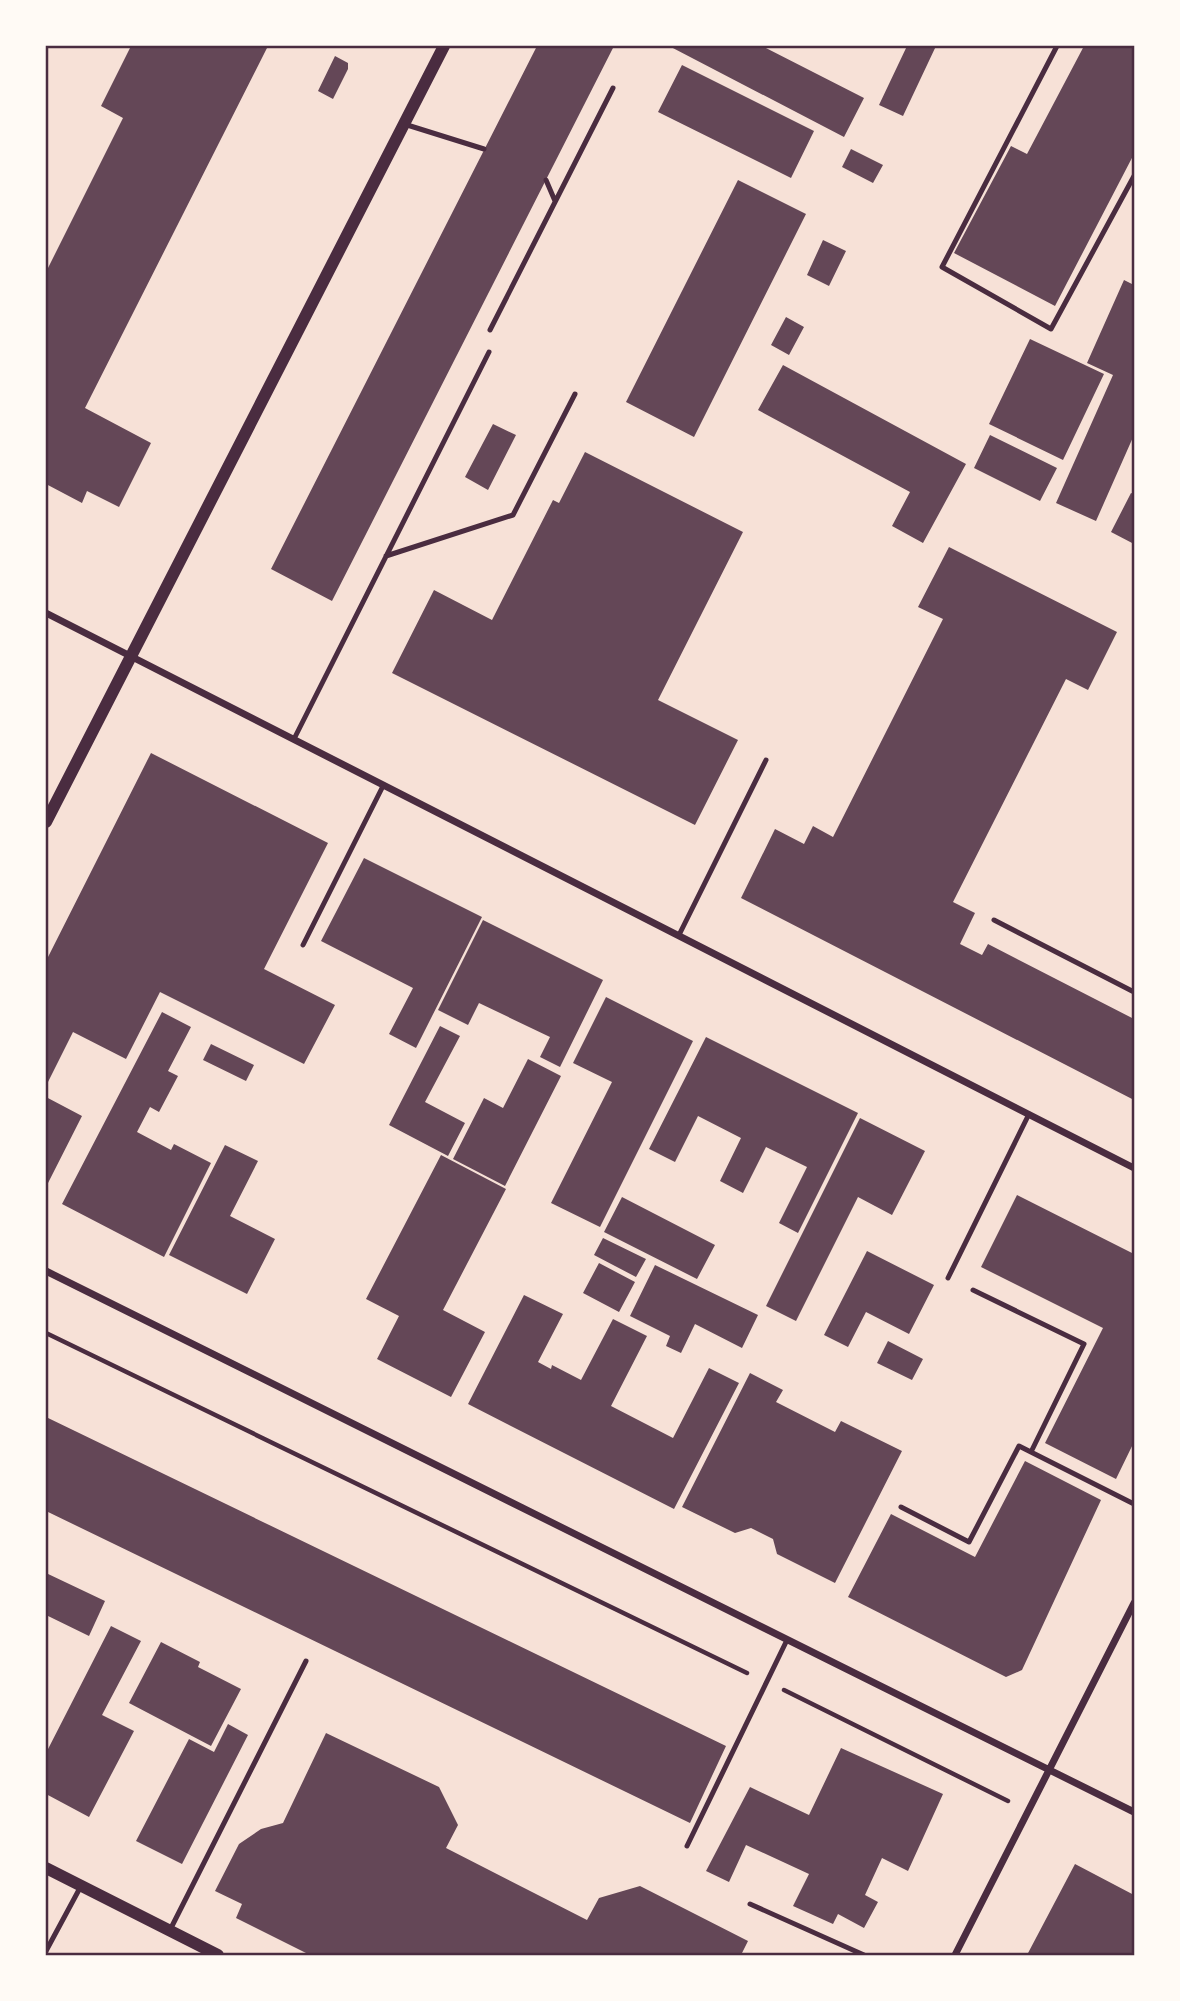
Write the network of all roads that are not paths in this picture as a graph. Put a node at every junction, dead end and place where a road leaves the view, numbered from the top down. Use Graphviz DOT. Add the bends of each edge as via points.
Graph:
graph roads {
  1 [pos="444,46"];
  2 [pos="1057,46"];
  3 [pos="613,88"];
  4 [pos="404,124"];
  5 [pos="484,149"];
  6 [pos="1135,176"];
  7 [pos="546,180"];
  8 [pos="555,201"];
  9 [pos="490,330"];
  10 [pos="489,352"];
  11 [pos="575,394"];
  12 [pos="386,556"];
  13 [pos="46,613"];
  14 [pos="131,656"];
  15 [pos="294,739"];
  16 [pos="766,761"];
  17 [pos="383,786"];
  18 [pos="46,822"];
  19 [pos="994,920"];
  20 [pos="679,936"];
  21 [pos="303,945"];
  22 [pos="1135,992"];
  23 [pos="1030,1114"];
  24 [pos="1135,1168"];
  25 [pos="46,1271"];
  26 [pos="948,1278"];
  27 [pos="973,1290"];
  28 [pos="1031,1452"];
  29 [pos="1135,1504"];
  30 [pos="901,1507"];
  31 [pos="1135,1603"];
  32 [pos="787,1640"];
  33 [pos="306,1661"];
  34 [pos="1049,1770"];
  35 [pos="1135,1812"];
  36 [pos="687,1846"];
  37 [pos="46,1868"];
  38 [pos="81,1886"];
  39 [pos="750,1904"];
  40 [pos="170,1931"];
  41 [pos="46,1951"];
  42 [pos="218,1955"];
  43 [pos="864,1955"];
  44 [pos="955,1955"];
  1 -- 4 [label="street"];
  2 -- 6 [label="lane" via="942,267 1051,329"];
  3 -- 8 [label="lane"];
  4 -- 5 [label="lane"];
  4 -- 14 [label="street"];
  7 -- 8 [label="lane"];
  8 -- 9 [label="lane"];
  10 -- 12 [label="lane"];
  11 -- 12 [label="lane" via="513,514"];
  12 -- 15 [label="lane"];
  13 -- 14 [label="street"];
  14 -- 15 [label="street"];
  14 -- 18 [label="street"];
  15 -- 17 [label="street"];
  16 -- 20 [label="lane"];
  17 -- 20 [label="street"];
  17 -- 21 [label="lane"];
  19 -- 22 [label="lane"];
  20 -- 23 [label="street"];
  23 -- 24 [label="street"];
  23 -- 26 [label="lane"];
  25 -- 32 [label="street"];
  27 -- 28 [label="lane" via="1084,1344"];
  28 -- 29 [label="lane"];
  28 -- 30 [label="lane" via="1019,1446 969,1542"];
  31 -- 34 [label="street"];
  32 -- 34 [label="street"];
  32 -- 36 [label="lane"];
  33 -- 40 [label="lane"];
  34 -- 35 [label="street"];
  34 -- 44 [label="street"];
  37 -- 38 [label="street"];
  38 -- 40 [label="street"];
  38 -- 41 [label="lane"];
  39 -- 43 [label="lane"];
  40 -- 42 [label="street"];
}
